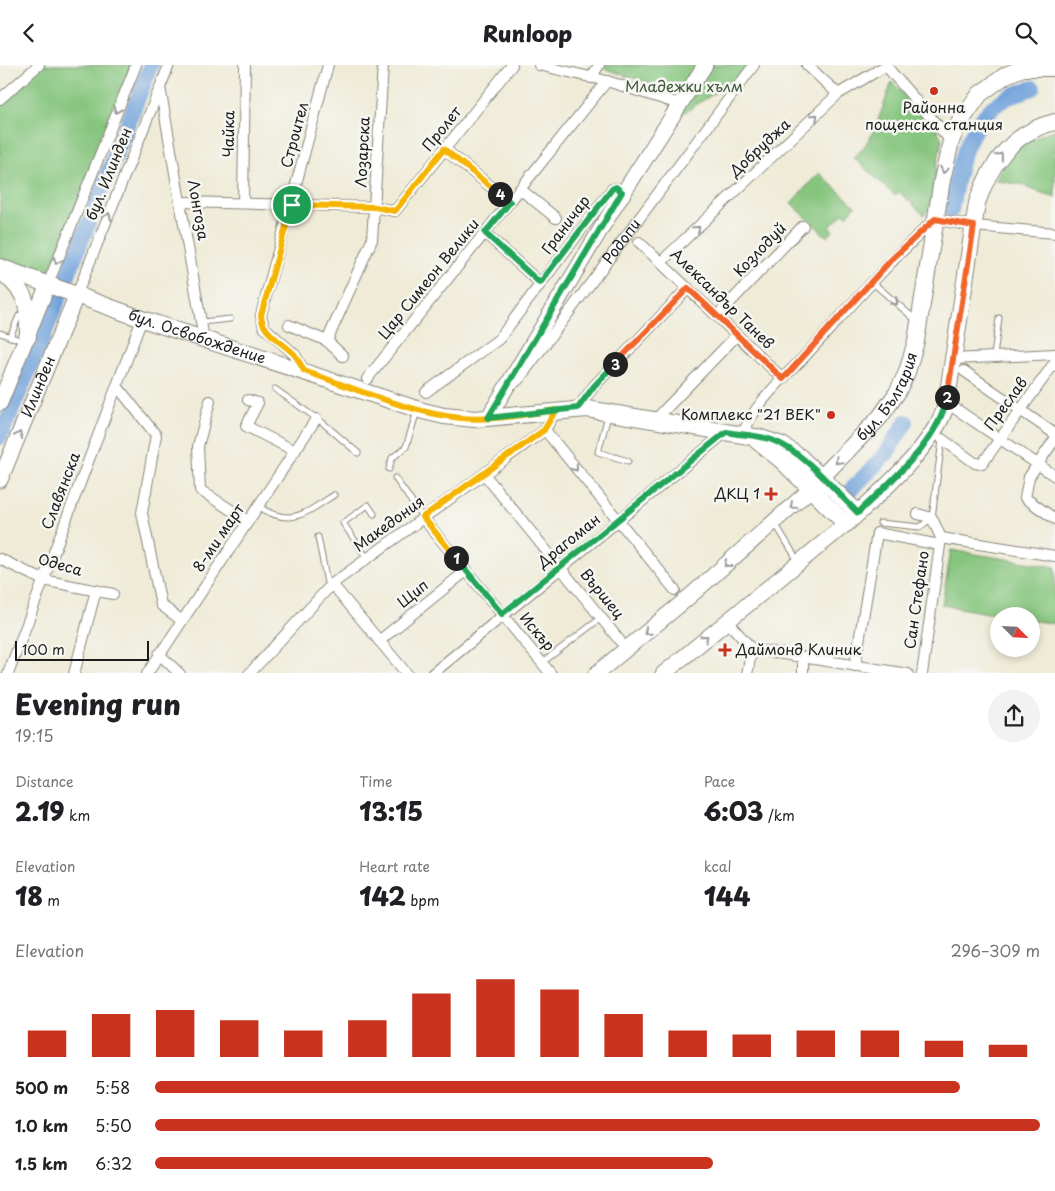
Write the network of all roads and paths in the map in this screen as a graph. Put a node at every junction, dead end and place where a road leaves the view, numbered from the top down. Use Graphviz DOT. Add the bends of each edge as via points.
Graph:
graph roads {
  1 [pos="39,65"];
  2 [pos="136,65"];
  3 [pos="169,65"];
  4 [pos="245,65"];
  5 [pos="328,65"];
  6 [pos="383,65"];
  7 [pos="512,65"];
  8 [pos="539,65"];
  9 [pos="599,65"];
  10 [pos="705,65"];
  11 [pos="754,65"];
  12 [pos="807,65"];
  13 [pos="886,65"];
  14 [pos="1021,66"];
  15 [pos="1055,68"];
  16 [pos="591,78"];
  17 [pos="607,81"];
  18 [pos="160,87"];
  19 [pos="838,94"];
  20 [pos="0,99"];
  21 [pos="679,104"];
  22 [pos="1055,122"];
  23 [pos="951,141"];
  24 [pos="444,149"];
  25 [pos="520,189"];
  26 [pos="622,195"];
  27 [pos="182,201"];
  28 [pos="510,202"];
  29 [pos="243,203"];
  30 [pos="292,205"];
  31 [pos="375,207"];
  32 [pos="556,218"];
  33 [pos="935,219"];
  34 [pos="803,226"];
  35 [pos="974,226"];
  36 [pos="485,233"];
  37 [pos="1055,233"];
  38 [pos="639,242"];
  39 [pos="661,262"];
  40 [pos="0,269"];
  41 [pos="872,282"];
  42 [pos="540,283"];
  43 [pos="52,285"];
  44 [pos="688,288"];
  45 [pos="75,293"];
  46 [pos="19,316"];
  47 [pos="717,316"];
  48 [pos="999,318"];
  49 [pos="142,319"];
  50 [pos="230,319"];
  51 [pos="202,323"];
  52 [pos="919,323"];
  53 [pos="289,325"];
  54 [pos="0,333"];
  55 [pos="737,335"];
  56 [pos="10,337"];
  57 [pos="204,339"];
  58 [pos="27,340"];
  59 [pos="327,341"];
  60 [pos="1055,355"];
  61 [pos="343,356"];
  62 [pos="994,357"];
  63 [pos="1055,362"];
  64 [pos="959,365"];
  65 [pos="304,371"];
  66 [pos="368,379"];
  67 [pos="783,379"];
  68 [pos="117,386"];
  69 [pos="275,389"];
  70 [pos="505,389"];
  71 [pos="426,392"];
  72 [pos="248,400"];
  73 [pos="210,401"];
  74 [pos="0,403"];
  75 [pos="953,407"];
  76 [pos="578,408"];
  77 [pos="418,409"];
  78 [pos="556,410"];
  79 [pos="1020,410"];
  80 [pos="609,413"];
  81 [pos="488,418"];
  82 [pos="316,419"];
  83 [pos="655,420"];
  84 [pos="544,430"];
  85 [pos="726,432"];
  86 [pos="940,433"];
  87 [pos="1055,433"];
  88 [pos="747,436"];
  89 [pos="999,437"];
  90 [pos="1055,439"];
  91 [pos="294,451"];
  92 [pos="358,453"];
  93 [pos="628,461"];
  94 [pos="1038,464"];
  95 [pos="389,469"];
  96 [pos="484,474"];
  97 [pos="1055,476"];
  98 [pos="395,478"];
  99 [pos="0,480"];
  100 [pos="819,485"];
  101 [pos="334,495"];
  102 [pos="258,506"];
  103 [pos="374,514"];
  104 [pos="918,514"];
  105 [pos="849,516"];
  106 [pos="423,517"];
  107 [pos="932,518"];
  108 [pos="1055,519"];
  109 [pos="248,521"];
  110 [pos="618,521"];
  111 [pos="774,523"];
  112 [pos="878,528"];
  113 [pos="318,537"];
  114 [pos="940,541"];
  115 [pos="1055,556"];
  116 [pos="367,558"];
  117 [pos="0,559"];
  118 [pos="799,563"];
  119 [pos="560,567"];
  120 [pos="466,571"];
  121 [pos="44,580"];
  122 [pos="330,586"];
  123 [pos="675,590"];
  124 [pos="96,591"];
  125 [pos="113,594"];
  126 [pos="502,614"];
  127 [pos="602,617"];
  128 [pos="181,620"];
  129 [pos="726,620"];
  130 [pos="380,641"];
  131 [pos="620,641"];
  132 [pos="752,649"];
  133 [pos="159,654"];
  134 [pos="803,657"];
  135 [pos="542,662"];
  136 [pos="855,666"];
  137 [pos="8,673"];
  138 [pos="74,673"];
  139 [pos="146,673"];
  140 [pos="180,673"];
  141 [pos="249,673"];
  142 [pos="407,673"];
  143 [pos="432,673"];
  144 [pos="551,673"];
  145 [pos="596,673"];
  146 [pos="662,673"];
  147 [pos="747,673"];
  148 [pos="803,673"];
  149 [pos="908,673"];
  150 [pos="922,673"];
  1 -- 20 [label="street"];
  2 -- 43 [label="street, бул. Илинден, one-way"];
  3 -- 18 [label="street, бул. Илинден"];
  4 -- 29 [label="street, Чайка"];
  5 -- 30 [label="street, Строител"];
  6 -- 31 [label="street, Лозарска"];
  7 -- 24 [label="street, Пролет"];
  8 -- 16 [label="street"];
  9 -- 16 [label="street"];
  10 -- 21 [label="street"];
  11 -- 70 [label="street, Родопи" via="519,379"];
  12 -- 19 [label="street"];
  13 -- 19 [label="street, Добруджа"];
  13 -- 23 [label="street"];
  14 -- 15 [label="main road, бул. България"];
  14 -- 23 [label="main road, бул. България" via="980,94"];
  16 -- 17 [label="street"];
  17 -- 21 [label="street"];
  17 -- 25 [label="street, Цар Симеон Велики"];
  18 -- 27 [label="street, Лонгоза"];
  45 -- 18 [label="street, бул. Илинден, one-way"];
  39 -- 19 [label="street, Добруджа, one-way"];
  21 -- 26 [label="street"];
  35 -- 22 [label="main road, one-way" via="984,183 1004,150 1030,131"];
  23 -- 33 [label="main road, бул. България, one-way"];
  24 -- 28 [label="street"];
  24 -- 31 [label="street, Пролет" via="395,211"];
  25 -- 28 [label="street, Цар Симеон Велики"];
  25 -- 32 [label="street"];
  26 -- 42 [label="street, Граничар" via="616,187 612,189"];
  26 -- 70 [label="street"];
  27 -- 29 [label="street"];
  27 -- 51 [label="street, Лонгоза"];
  28 -- 36 [label="street, Цар Симеон Велики"];
  29 -- 30 [label="street"];
  30 -- 31 [label="street"];
  30 -- 65 [label="street, Строител" via="261,315 271,335 295,355"];
  31 -- 59 [label="street, Лозарска" via="372,240"];
  33 -- 35 [label="street"];
  33 -- 41 [label="street"];
  33 -- 52 [label="main road, бул. България"];
  34 -- 47 [label="street, Козлодуй"];
  35 -- 37 [label="street"];
  35 -- 64 [label="main road"];
  36 -- 42 [label="street"];
  36 -- 66 [label="street, Цар Симеон Велики"];
  38 -- 39 [label="street, Александър Танев"];
  39 -- 44 [label="street, Александър Танев"];
  40 -- 43 [label="main road, бул. Освобождение"];
  40 -- 58 [label="main road" via="19,288 27,302"];
  41 -- 52 [label="lane, one-way"];
  41 -- 67 [label="street"];
  42 -- 71 [label="street, Граничар" via="499,339"];
  43 -- 45 [label="main road, бул. Освобождение"];
  43 -- 58 [label="street, Илинден"];
  44 -- 47 [label="street, Александър Танев"];
  44 -- 76 [label="street" via="594,386"];
  45 -- 49 [label="main road, бул. Освобождение"];
  99 -- 45 [label="street, Илинден, one-way"];
  46 -- 56 [label="lane"];
  47 -- 55 [label="street, Александър Танев"];
  48 -- 62 [label="lane"];
  49 -- 57 [label="main road, бул. Освобождение"];
  49 -- 68 [label="street, Славянска"];
  50 -- 51 [label="lane"];
  51 -- 57 [label="street, Лонгоза"];
  52 -- 100 [label="main road, бул. България, one-way" via="913,355 897,393"];
  53 -- 59 [label="street"];
  54 -- 56 [label="lane"];
  55 -- 67 [label="street, Александър Танев"];
  55 -- 83 [label="street"];
  56 -- 58 [label="lane"];
  57 -- 65 [label="main road, бул. Освобождение"];
  58 -- 74 [label="street, Илинден"];
  59 -- 61 [label="street"];
  60 -- 62 [label="street"];
  62 -- 64 [label="street"];
  63 -- 79 [label="street, Преслав"];
  64 -- 79 [label="street"];
  64 -- 86 [label="main road"];
  65 -- 77 [label="main road, бул. Освобождение"];
  67 -- 88 [label="street" via="753,414"];
  68 -- 121 [label="street, Славянска"];
  68 -- 128 [label="street" via="156,435 142,513 161,605"];
  69 -- 82 [label="lane"];
  70 -- 81 [label="street, Родопи"];
  72 -- 91 [label="street" via="258,403 246,425"];
  73 -- 109 [label="street" via="198,446 200,490"];
  75 -- 89 [label="street"];
  76 -- 78 [label="main road, бул. Освобождение"];
  76 -- 80 [label="main road, бул. Освобождение"];
  77 -- 81 [label="main road, бул. Освобождение" via="444,416"];
  77 -- 95 [label="lane" via="406,447 392,458"];
  78 -- 81 [label="main road, бул. Освобождение"];
  78 -- 84 [label="street, Македония"];
  79 -- 87 [label="street"];
  79 -- 89 [label="street, Преслав"];
  80 -- 83 [label="main road, бул. Освобождение"];
  80 -- 93 [label="lane" via="598,452"];
  82 -- 91 [label="street, 8-ми март"];
  82 -- 92 [label="lane"];
  83 -- 85 [label="main road, бул. Освобождение"];
  84 -- 96 [label="street, Македония"];
  84 -- 110 [label="street, one-way"];
  85 -- 88 [label="main road, бул. Освобождение"];
  85 -- 110 [label="street, Драгоман"];
  86 -- 89 [label="street, Преслав" via="975,463 982,464"];
  86 -- 105 [label="main road"];
  86 -- 107 [label="lane"];
  88 -- 100 [label="main road, бул. Освобождение"];
  89 -- 94 [label="street"];
  90 -- 94 [label="street"];
  91 -- 102 [label="street, 8-ми март"];
  94 -- 97 [label="street"];
  94 -- 108 [label="street" via="1029,477 1025,498"];
  96 -- 106 [label="street, Македония"];
  96 -- 119 [label="street, Вършец"];
  98 -- 106 [label="lane"];
  100 -- 105 [label="main road, бул. Освобождение"];
  100 -- 111 [label="street, бул. България, one-way"];
  101 -- 102 [label="lane" via="302,516 273,516"];
  102 -- 109 [label="street, 8-ми март"];
  103 -- 116 [label="lane" via="368,505 343,523"];
  104 -- 107 [label="street"];
  105 -- 118 [label="street"];
  106 -- 116 [label="street, Македония"];
  106 -- 120 [label="street, Искър"];
  107 -- 112 [label="lane" via="920,527"];
  107 -- 114 [label="street, Сан Стефано"];
  109 -- 128 [label="street, 8-ми март"];
  110 -- 119 [label="street, Драгоман"];
  110 -- 123 [label="street"];
  111 -- 118 [label="lane"];
  111 -- 145 [label="street, бул. България, one-way"];
  112 -- 114 [label="street"];
  112 -- 136 [label="street"];
  113 -- 122 [label="lane"];
  114 -- 115 [label="street"];
  114 -- 150 [label="street, Сан Стефано"];
  116 -- 122 [label="street, Македония"];
  117 -- 121 [label="street, Одеса"];
  118 -- 129 [label="street"];
  119 -- 126 [label="street, Драгоман"];
  119 -- 127 [label="street, Вършец"];
  120 -- 126 [label="street, Искър"];
  120 -- 130 [label="street, Щип"];
  121 -- 124 [label="street, Одеса"];
  121 -- 137 [label="street, Славянска"];
  122 -- 130 [label="street"];
  122 -- 141 [label="street, Македония"];
  124 -- 125 [label="street, Одеса"];
  124 -- 138 [label="street"];
  126 -- 135 [label="street, Искър"];
  126 -- 143 [label="street, Драгоман"];
  127 -- 131 [label="street, Вършец"];
  127 -- 135 [label="lane"];
  128 -- 133 [label="street, 8-ми март"];
  129 -- 132 [label="street"];
  146 -- 129 [label="street, one-way"];
  130 -- 142 [label="street"];
  132 -- 134 [label="street"];
  132 -- 147 [label="street"];
  133 -- 139 [label="street, 8-ми март"];
  133 -- 140 [label="street"];
  134 -- 136 [label="street"];
  134 -- 148 [label="street"];
  135 -- 144 [label="street, Искър"];
  136 -- 149 [label="street"];
}
